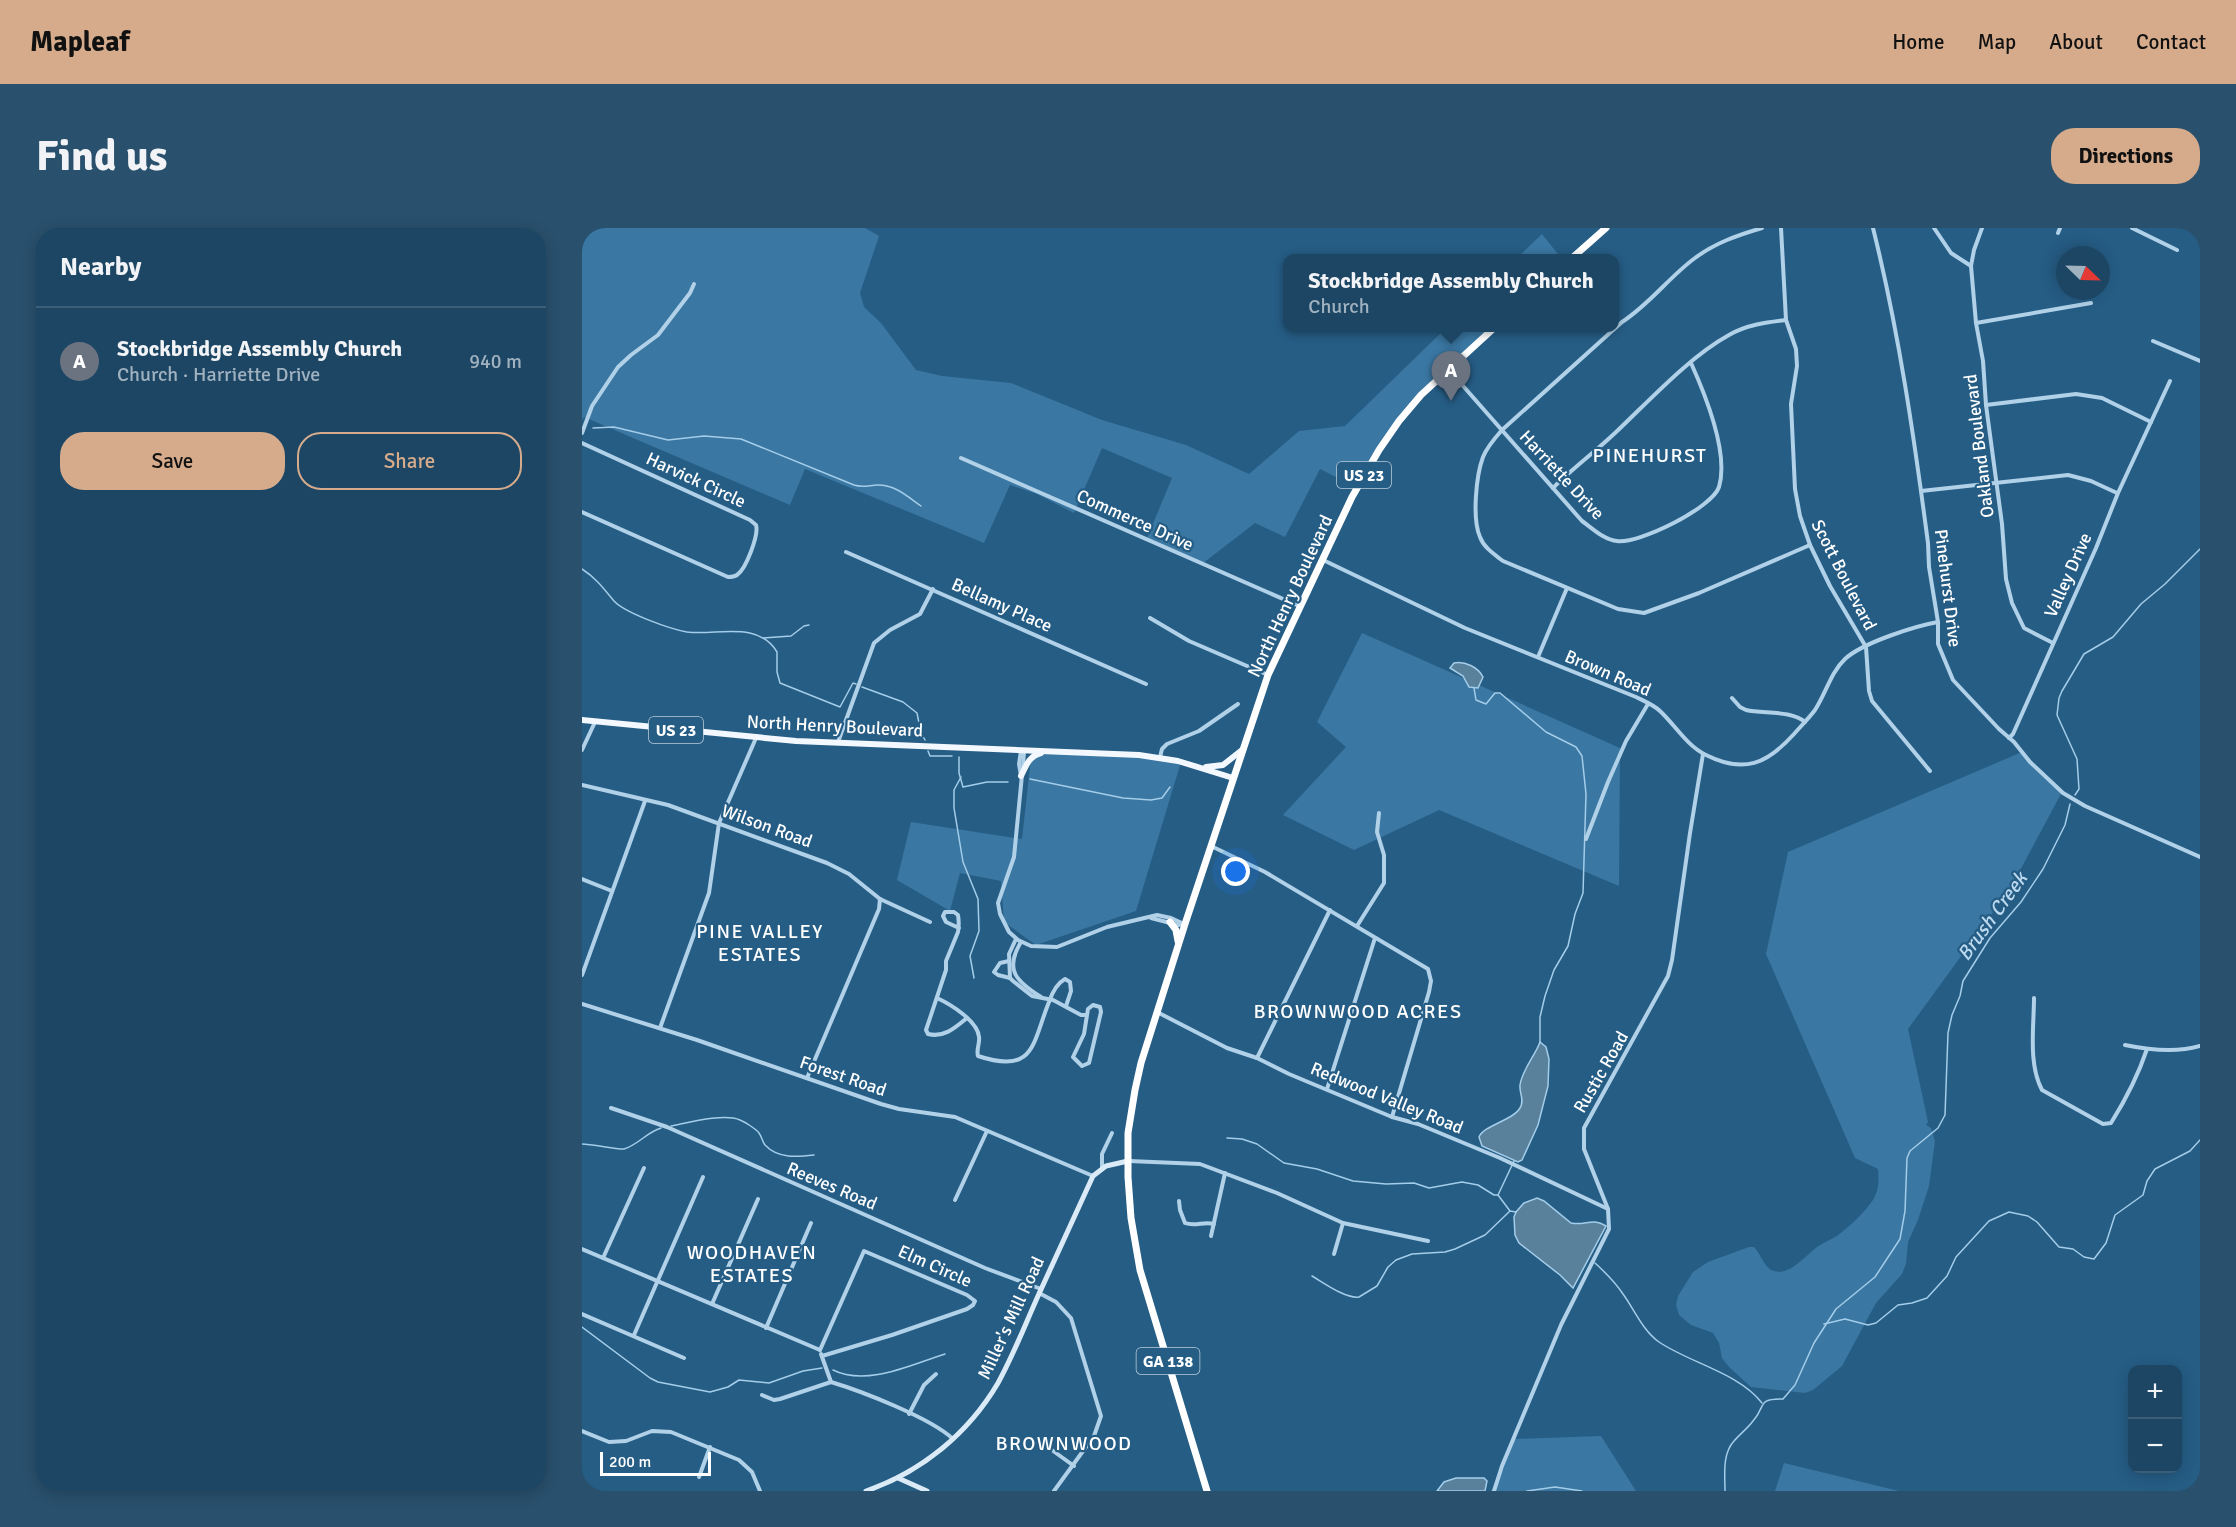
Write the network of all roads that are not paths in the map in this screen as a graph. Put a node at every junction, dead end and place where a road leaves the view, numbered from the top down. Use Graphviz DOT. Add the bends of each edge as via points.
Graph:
graph roads {
  1 [pos="1606,228"];
  2 [pos="1762,228"];
  3 [pos="1780,228"];
  4 [pos="1873,228"];
  5 [pos="1934,228"];
  6 [pos="1982,228"];
  7 [pos="2060,228"];
  8 [pos="2132,228"];
  9 [pos="2058,233"];
  10 [pos="2177,250"];
  11 [pos="1577,254"];
  12 [pos="1971,266"];
  13 [pos="694,284"];
  14 [pos="2091,303"];
  15 [pos="1786,320"];
  16 [pos="1976,323"];
  17 [pos="1619,325"];
  18 [pos="1489,332"];
  19 [pos="1611,332"];
  20 [pos="2153,341"];
  21 [pos="2200,361"];
  22 [pos="1691,363"];
  23 [pos="1448,369"];
  24 [pos="2170,381"];
  25 [pos="1986,405"];
  26 [pos="2151,422"];
  27 [pos="1502,430"];
  28 [pos="582,433"];
  29 [pos="582,443"];
  30 [pos="962,458"];
  31 [pos="1997,483"];
  32 [pos="1553,488"];
  33 [pos="1922,491"];
  34 [pos="2118,493"];
  35 [pos="582,512"];
  36 [pos="1810,545"];
  37 [pos="846,552"];
  38 [pos="1323,560"];
  39 [pos="1566,588"];
  40 [pos="933,590"];
  41 [pos="1299,606"];
  42 [pos="1150,618"];
  43 [pos="1938,622"];
  44 [pos="2053,643"];
  45 [pos="1866,647"];
  46 [pos="1538,657"];
  47 [pos="1268,675"];
  48 [pos="1146,684"];
  49 [pos="1732,698"];
  50 [pos="1238,704"];
  51 [pos="1648,704"];
  52 [pos="582,720"];
  53 [pos="596,721"];
  54 [pos="1805,722"];
  55 [pos="756,738"];
  56 [pos="2009,738"];
  57 [pos="838,742"];
  58 [pos="582,750"];
  59 [pos="1023,750"];
  60 [pos="1242,750"];
  61 [pos="1046,751"];
  62 [pos="1703,754"];
  63 [pos="1160,757"];
  64 [pos="1200,767"];
  65 [pos="1930,771"];
  66 [pos="1021,776"];
  67 [pos="1233,778"];
  68 [pos="582,785"];
  69 [pos="645,801"];
  70 [pos="1379,813"];
  71 [pos="719,823"];
  72 [pos="1586,839"];
  73 [pos="1212,846"];
  74 [pos="2200,857"];
  75 [pos="582,879"];
  76 [pos="612,891"];
  77 [pos="880,899"];
  78 [pos="1330,910"];
  79 [pos="1150,918"];
  80 [pos="930,922"];
  81 [pos="1170,922"];
  82 [pos="1185,924"];
  83 [pos="1358,926"];
  84 [pos="959,928"];
  85 [pos="1375,938"];
  86 [pos="1016,939"];
  87 [pos="1021,942"];
  88 [pos="1179,943"];
  89 [pos="584,961"];
  90 [pos="1009,961"];
  91 [pos="582,975"];
  92 [pos="1010,978"];
  93 [pos="937,998"];
  94 [pos="1041,998"];
  95 [pos="2034,998"];
  96 [pos="1050,999"];
  97 [pos="582,1004"];
  98 [pos="1066,1006"];
  99 [pos="1157,1012"];
  100 [pos="1086,1015"];
  101 [pos="967,1018"];
  102 [pos="660,1028"];
  103 [pos="2125,1045"];
  104 [pos="2200,1047"];
  105 [pos="2147,1049"];
  106 [pos="1257,1058"];
  107 [pos="807,1078"];
  108 [pos="1327,1089"];
  109 [pos="611,1108"];
  110 [pos="1392,1117"];
  111 [pos="987,1131"];
  112 [pos="1112,1133"];
  113 [pos="1128,1161"];
  114 [pos="644,1168"];
  115 [pos="1102,1168"];
  116 [pos="1225,1173"];
  117 [pos="1093,1176"];
  118 [pos="703,1177"];
  119 [pos="758,1199"];
  120 [pos="955,1200"];
  121 [pos="1179,1201"];
  122 [pos="1608,1209"];
  123 [pos="811,1223"];
  124 [pos="1343,1223"];
  125 [pos="1214,1224"];
  126 [pos="1211,1236"];
  127 [pos="1428,1241"];
  128 [pos="582,1249"];
  129 [pos="1334,1254"];
  130 [pos="603,1258"];
  131 [pos="658,1281"];
  132 [pos="1040,1291"];
  133 [pos="712,1304"];
  134 [pos="582,1314"];
  135 [pos="766,1328"];
  136 [pos="633,1335"];
  137 [pos="820,1350"];
  138 [pos="822,1356"];
  139 [pos="684,1358"];
  140 [pos="936,1374"];
  141 [pos="831,1382"];
  142 [pos="762,1395"];
  143 [pos="909,1414"];
  144 [pos="582,1431"];
  145 [pos="953,1439"];
  146 [pos="1038,1440"];
  147 [pos="710,1447"];
  148 [pos="1074,1466"];
  149 [pos="699,1477"];
  150 [pos="898,1478"];
  151 [pos="582,1488"];
  152 [pos="588,1491"];
  153 [pos="760,1491"];
  154 [pos="866,1491"];
  155 [pos="927,1491"];
  156 [pos="1054,1491"];
  157 [pos="1207,1491"];
  158 [pos="1494,1491"];
  1 -- 11 [label="highway"];
  2 -- 17 [label="street" via="1728,238 1695,258"];
  3 -- 15 [label="street, Scott Boulevard"];
  4 -- 33 [label="street, Pinehurst Drive" via="1900,347"];
  5 -- 12 [label="street" via="1951,253"];
  6 -- 12 [label="street, Oakland Boulevard"];
  7 -- 9 [label="street"];
  8 -- 10 [label="street"];
  12 -- 16 [label="street, Oakland Boulevard"];
  13 -- 28 [label="street" via="658,335 618,367 592,406"];
  14 -- 16 [label="street"];
  15 -- 22 [label="street" via="1731,333"];
  15 -- 36 [label="street, Scott Boulevard" via="1797,366 1791,404 1795,489"];
  16 -- 25 [label="street, Oakland Boulevard"];
  18 -- 23 [label="highway, North Henry Boulevard / US 23"];
  19 -- 27 [label="street"];
  20 -- 21 [label="street"];
  22 -- 32 [label="street"];
  22 -- 32 [label="street, Harriette Drive" via="1713,416 1718,441 1719,488 1712,499 1671,524 1618,542 1582,521"];
  23 -- 27 [label="street, Harriette Drive"];
  23 -- 38 [label="highway, North Henry Boulevard / US 23" via="1408,409 1382,446 1352,497"];
  24 -- 26 [label="street, Valley Drive"];
  25 -- 26 [label="street" via="2076,394 2102,398"];
  25 -- 31 [label="street, Oakland Boulevard"];
  26 -- 34 [label="street, Valley Drive"];
  27 -- 32 [label="street, Harriette Drive"];
  27 -- 39 [label="street" via="1482,458 1476,517 1480,537 1488,550 1503,561"];
  29 -- 35 [label="street, Harvick Circle" via="752,521 758,534 741,572 728,577"];
  30 -- 41 [label="street, Commerce Drive"];
  31 -- 33 [label="street"];
  31 -- 34 [label="street" via="2074,476"];
  31 -- 44 [label="street, Oakland Boulevard" via="2012,603 2024,628"];
  33 -- 43 [label="street, Pinehurst Drive"];
  34 -- 44 [label="street, Valley Drive"];
  36 -- 39 [label="street" via="1644,613 1618,609"];
  36 -- 45 [label="street, Scott Boulevard"];
  37 -- 40 [label="street, Bellamy Place"];
  38 -- 41 [label="highway, North Henry Boulevard / US 23"];
  38 -- 46 [label="street, Brown Road" via="1465,628"];
  39 -- 46 [label="street"];
  40 -- 48 [label="street, Bellamy Place"];
  40 -- 57 [label="street" via="920,614 874,643"];
  41 -- 47 [label="highway, North Henry Boulevard / US 23"];
  42 -- 47 [label="street" via="1189,641"];
  43 -- 45 [label="street, Brown Road"];
  43 -- 56 [label="street, Pinehurst Drive" via="1938,644 1953,680"];
  44 -- 56 [label="street, Valley Drive"];
  45 -- 54 [label="street, Brown Road" via="1847,656 1836,669"];
  45 -- 65 [label="street, Scott Boulevard" via="1872,701"];
  46 -- 51 [label="street, Brown Road"];
  47 -- 60 [label="highway, North Henry Boulevard / US 23"];
  49 -- 54 [label="street" via="1746,710"];
  50 -- 63 [label="street" via="1199,731 1167,744"];
  51 -- 62 [label="street, Brown Road" via="1658,708"];
  51 -- 72 [label="street" via="1625,744"];
  52 -- 53 [label="main road, North Henry Boulevard / US 23"];
  53 -- 55 [label="main road, North Henry Boulevard / US 23"];
  53 -- 58 [label="street"];
  54 -- 62 [label="street, Brown Road" via="1775,753 1757,762 1737,764"];
  55 -- 57 [label="main road, North Henry Boulevard / US 23"];
  55 -- 71 [label="street"];
  56 -- 74 [label="street, Pinehurst Drive" via="2063,793"];
  57 -- 59 [label="main road, North Henry Boulevard / US 23"];
  59 -- 61 [label="main road, North Henry Boulevard / US 23"];
  59 -- 66 [label="street"];
  60 -- 64 [label="main road, US 23" via="1223,765"];
  60 -- 67 [label="highway, North Henry Boulevard / US 23"];
  61 -- 63 [label="main road, North Henry Boulevard / US 23"];
  61 -- 66 [label="main road" via="1034,755"];
  62 -- 122 [label="street, Rustic Road" via="1668,976 1584,1128 1584,1149"];
  63 -- 64 [label="main road, North Henry Boulevard / US 23"];
  64 -- 67 [label="main road, North Henry Boulevard / US 23"];
  66 -- 86 [label="street" via="1014,857 998,903 1005,924"];
  67 -- 73 [label="highway, GA 138"];
  68 -- 69 [label="street, Wilson Road"];
  69 -- 71 [label="street, Wilson Road"];
  69 -- 76 [label="street"];
  70 -- 83 [label="street" via="1377,832 1384,855 1383,883"];
  71 -- 77 [label="street, Wilson Road" via="835,866"];
  71 -- 102 [label="street" via="709,893"];
  73 -- 78 [label="street"];
  73 -- 82 [label="highway, GA 138"];
  75 -- 76 [label="street"];
  76 -- 89 [label="street"];
  77 -- 80 [label="street, Wilson Road"];
  77 -- 107 [label="street"];
  78 -- 83 [label="street"];
  78 -- 106 [label="street"];
  79 -- 81 [label="street"];
  79 -- 82 [label="street" via="1164,915"];
  79 -- 87 [label="street" via="1107,927 1057,947"];
  81 -- 82 [label="street"];
  81 -- 88 [label="highway"];
  82 -- 88 [label="highway, GA 138"];
  83 -- 85 [label="street"];
  84 -- 84 [label="street" via="958,915 945,912 946,922"];
  84 -- 93 [label="street"];
  85 -- 108 [label="street"];
  85 -- 110 [label="street" via="1423,964 1431,977"];
  86 -- 87 [label="street"];
  86 -- 90 [label="street"];
  87 -- 94 [label="street" via="1013,958 1014,975"];
  88 -- 99 [label="highway, GA 138"];
  89 -- 91 [label="street"];
  90 -- 92 [label="street"];
  90 -- 92 [label="street" via="999,963 994,972"];
  92 -- 94 [label="street" via="1032,996"];
  93 -- 101 [label="street"];
  93 -- 101 [label="street" via="927,1034 951,1031"];
  94 -- 96 [label="street"];
  95 -- 105 [label="street" via="2037,1081 2042,1090 2103,1124 2110,1124 2122,1106"];
  96 -- 98 [label="street"];
  96 -- 98 [label="street" via="1060,982 1068,979 1071,991"];
  96 -- 101 [label="street" via="1033,1047 1017,1061 978,1056 979,1032"];
  97 -- 102 [label="street, Forest Road"];
  98 -- 100 [label="street"];
  99 -- 106 [label="street, Redwood Valley Road" via="1227,1048"];
  99 -- 113 [label="highway, GA 138" via="1133,1098"];
  100 -- 100 [label="street" via="1090,1006 1100,1007 1089,1063 1082,1066 1073,1057 1084,1034"];
  102 -- 107 [label="street, Forest Road"];
  103 -- 105 [label="street"];
  104 -- 105 [label="street"];
  106 -- 108 [label="street, Redwood Valley Road"];
  107 -- 111 [label="street, Forest Road" via="888,1106 955,1117"];
  108 -- 110 [label="street, Redwood Valley Road"];
  109 -- 132 [label="street, Reeves Road" via="667,1127"];
  110 -- 122 [label="street, Redwood Valley Road" via="1500,1158"];
  111 -- 117 [label="street, Forest Road"];
  111 -- 120 [label="street"];
  112 -- 115 [label="street" via="1101,1159"];
  113 -- 115 [label="street, Miller's Mill Road"];
  113 -- 116 [label="street" via="1186,1162"];
  113 -- 157 [label="highway, GA 138" via="1131,1218 1140,1270"];
  114 -- 130 [label="street"];
  115 -- 117 [label="street, Miller's Mill Road"];
  116 -- 124 [label="street"];
  116 -- 125 [label="street"];
  117 -- 132 [label="street, Miller's Mill Road"];
  118 -- 131 [label="street"];
  119 -- 133 [label="street"];
  121 -- 125 [label="street" via="1185,1222"];
  122 -- 158 [label="street, Rustic Road" via="1609,1229 1561,1325"];
  123 -- 135 [label="street"];
  124 -- 127 [label="street"];
  124 -- 129 [label="street"];
  125 -- 126 [label="street"];
  128 -- 130 [label="street"];
  130 -- 131 [label="street"];
  131 -- 133 [label="street"];
  131 -- 136 [label="street"];
  132 -- 145 [label="street, Miller's Mill Road" via="997,1384"];
  132 -- 148 [label="street, Reeves Road" via="1071,1318 1100,1406 1100,1424"];
  133 -- 135 [label="street"];
  134 -- 136 [label="street"];
  135 -- 137 [label="street"];
  136 -- 139 [label="street"];
  137 -- 138 [label="street"];
  137 -- 138 [label="street, Elm Circle" via="864,1251 975,1301 967,1309"];
  138 -- 141 [label="street"];
  140 -- 143 [label="street" via="924,1385"];
  141 -- 142 [label="street" via="780,1399"];
  141 -- 143 [label="street"];
  143 -- 145 [label="street"];
  144 -- 147 [label="street" via="609,1442 626,1441 652,1431 671,1431"];
  145 -- 150 [label="street, Miller's Mill Road"];
  146 -- 148 [label="street"];
  147 -- 149 [label="street"];
  147 -- 153 [label="street" via="746,1466"];
  148 -- 156 [label="street, Reeves Road"];
  150 -- 154 [label="street, Miller's Mill Road"];
  150 -- 155 [label="street"];
  151 -- 152 [label="street"];
}
